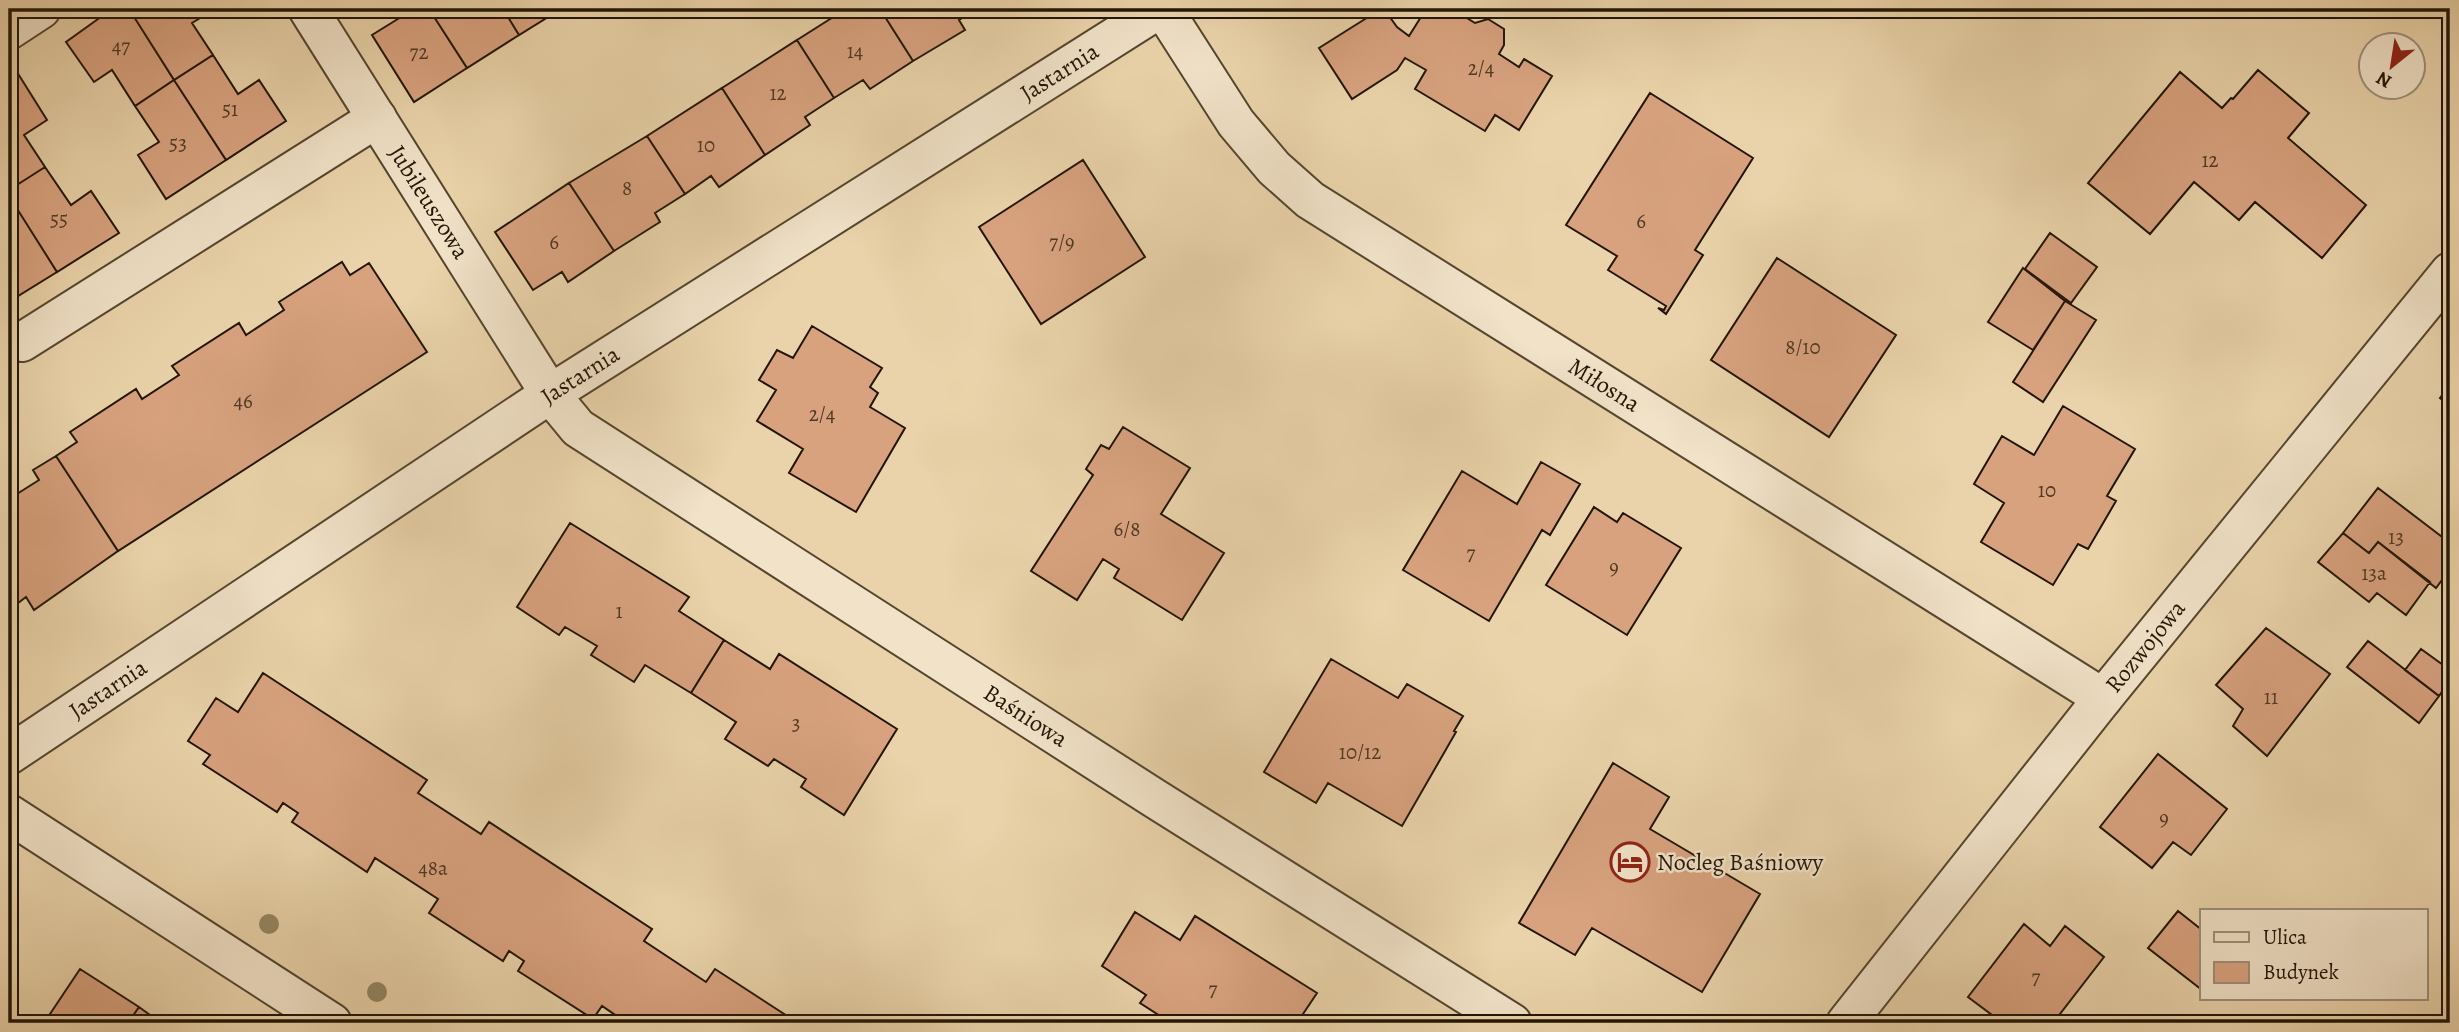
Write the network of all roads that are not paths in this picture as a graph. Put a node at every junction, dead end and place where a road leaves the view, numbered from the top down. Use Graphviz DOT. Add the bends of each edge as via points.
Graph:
graph roads {
  1 [pos="41,9"];
  2 [pos="1161,9"];
  3 [pos="312,10"];
  4 [pos="9,30"];
  5 [pos="377,118"];
  6 [pos="2450,272"];
  7 [pos="22,342"];
  8 [pos="550,394"];
  9 [pos="2103,698"];
  10 [pos="9,755"];
  11 [pos="9,814"];
  12 [pos="332,1023"];
  13 [pos="1512,1023"];
  14 [pos="1846,1023"];
  1 -- 4 [label="street"];
  2 -- 8 [label="street, Jastarnia"];
  2 -- 9 [label="street, Miłosna" via="1236,123 1273,168 1310,200"];
  3 -- 5 [label="street, Jubileuszowa"];
  5 -- 7 [label="street"];
  5 -- 8 [label="street, Jubileuszowa"];
  6 -- 9 [label="street, Rozwojowa"];
  8 -- 10 [label="street, Jastarnia"];
  8 -- 13 [label="street, Baśniowa" via="566,416 595,441"];
  9 -- 14 [label="street, Rozwojowa"];
  11 -- 12 [label="street"];
}
